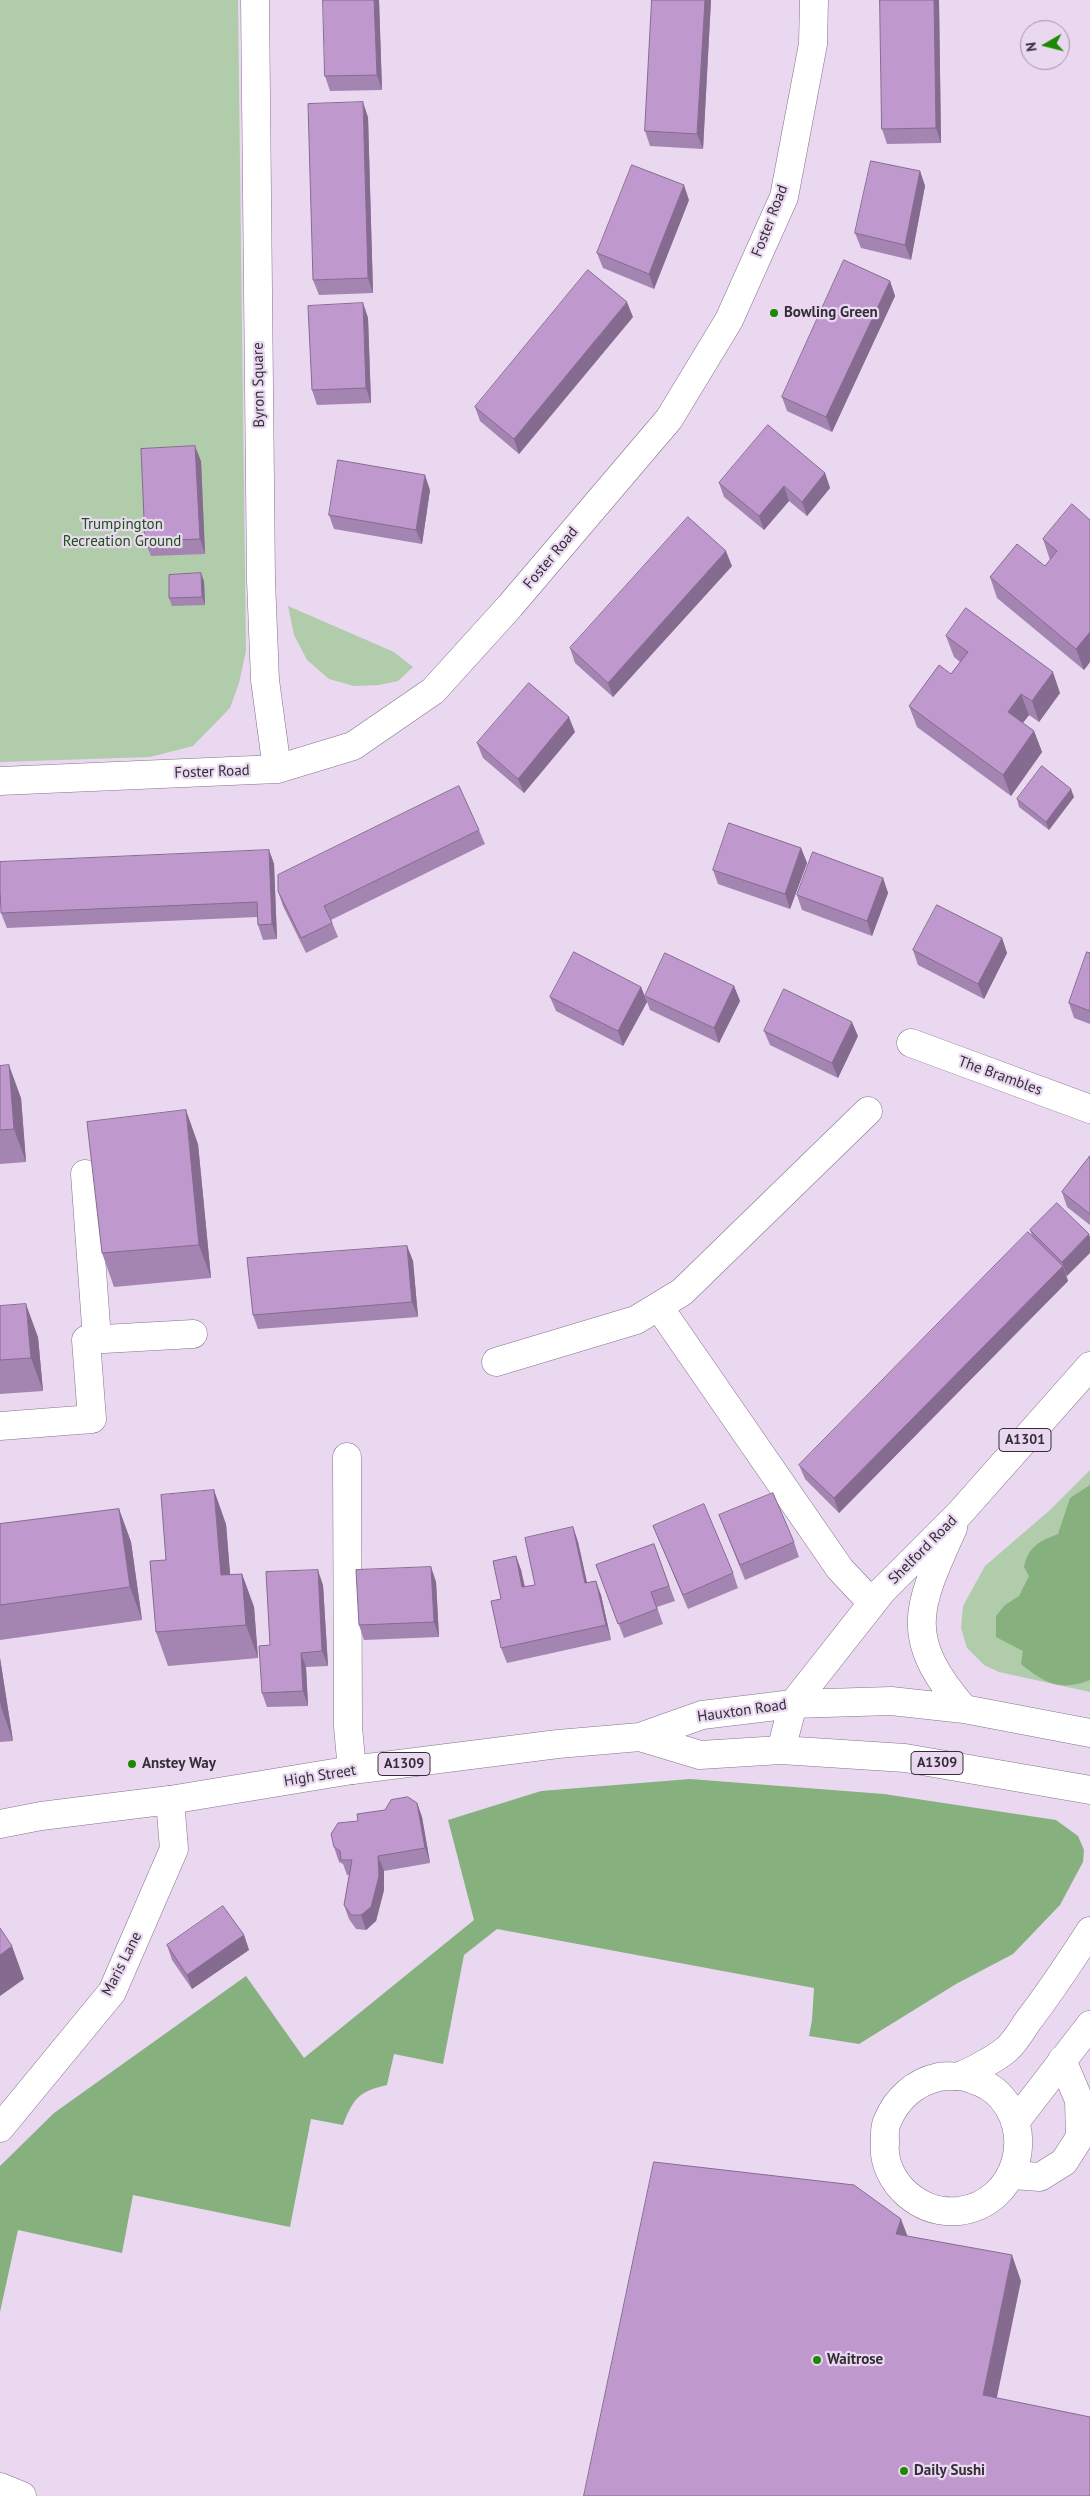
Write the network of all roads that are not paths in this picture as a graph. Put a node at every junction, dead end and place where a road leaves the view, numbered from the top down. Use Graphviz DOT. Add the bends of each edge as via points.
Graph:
graph roads {
  1 [pos="255,0"];
  2 [pos="814,0"];
  3 [pos="277,769"];
  4 [pos="0,781"];
  5 [pos="911,1043"];
  6 [pos="1090,1108"];
  7 [pos="868,1111"];
  8 [pos="85,1174"];
  9 [pos="659,1308"];
  10 [pos="193,1334"];
  11 [pos="97,1339"];
  12 [pos="496,1362"];
  13 [pos="1090,1366"];
  14 [pos="0,1426"];
  15 [pos="347,1457"];
  16 [pos="960,1513"];
  17 [pos="872,1603"];
  18 [pos="793,1704"];
  19 [pos="964,1709"];
  20 [pos="1090,1733"];
  21 [pos="640,1738"];
  22 [pos="781,1750"];
  23 [pos="352,1770"];
  24 [pos="1090,1790"];
  25 [pos="170,1800"];
  26 [pos="0,1824"];
  27 [pos="1090,1930"];
  28 [pos="1090,2025"];
  29 [pos="1062,2060"];
  30 [pos="960,2076"];
  31 [pos="1016,2121"];
  32 [pos="0,2128"];
  33 [pos="1013,2174"];
  34 [pos="0,2487"];
  35 [pos="22,2496"];
  1 -- 3 [label="street, Byron Square" via="262,580 266,680"];
  2 -- 3 [label="street, Foster Road" via="813,44 784,197 729,320 668,419 510,606 433,691 353,746"];
  3 -- 4 [label="street, Foster Road"];
  5 -- 6 [label="street, The Brambles"];
  7 -- 9 [label="street" via="682,1292"];
  8 -- 11 [label="street"];
  9 -- 12 [label="street" via="636,1320"];
  9 -- 17 [label="street" via="840,1569"];
  10 -- 11 [label="street"];
  11 -- 14 [label="street" via="86,1340 92,1419"];
  13 -- 16 [label="street, Shelford Road / A1301"];
  15 -- 23 [label="street" via="348,1727"];
  16 -- 17 [label="street, Shelford Road / A1301"];
  16 -- 19 [label="street" via="927,1586 921,1621 924,1647 933,1667"];
  17 -- 18 [label="street, Shelford Road"];
  18 -- 19 [label="street, Hauxton Road" via="891,1701"];
  18 -- 21 [label="street, Hauxton Road" via="702,1715"];
  18 -- 22 [label="street, Shelford Road"];
  19 -- 20 [label="street, Hauxton Road"];
  21 -- 22 [label="street, A1309" via="700,1755"];
  21 -- 23 [label="street, High Street / A1309" via="558,1744"];
  22 -- 24 [label="street, A1309" via="905,1758"];
  23 -- 25 [label="street, High Street / A1309"];
  25 -- 26 [label="street, High Street / A1309"];
  25 -- 32 [label="street, Maris Lane" via="174,1849 112,1992"];
  27 -- 30 [label="street" via="1059,1979 1008,2048"];
  28 -- 29 [label="street"];
  29 -- 31 [label="street"];
  29 -- 33 [label="street" via="1079,2100 1080,2137 1064,2162 1040,2177"];
  30 -- 31 [label="street" via="978,2081 994,2091 1007,2104"];
  30 -- 33 [label="street" via="940,2076 920,2082 904,2094 886,2122 884,2156 898,2186 919,2204 944,2212 971,2209 995,2196"];
  31 -- 33 [label="street" via="1020,2148"];
  34 -- 35 [label="street"];
}
